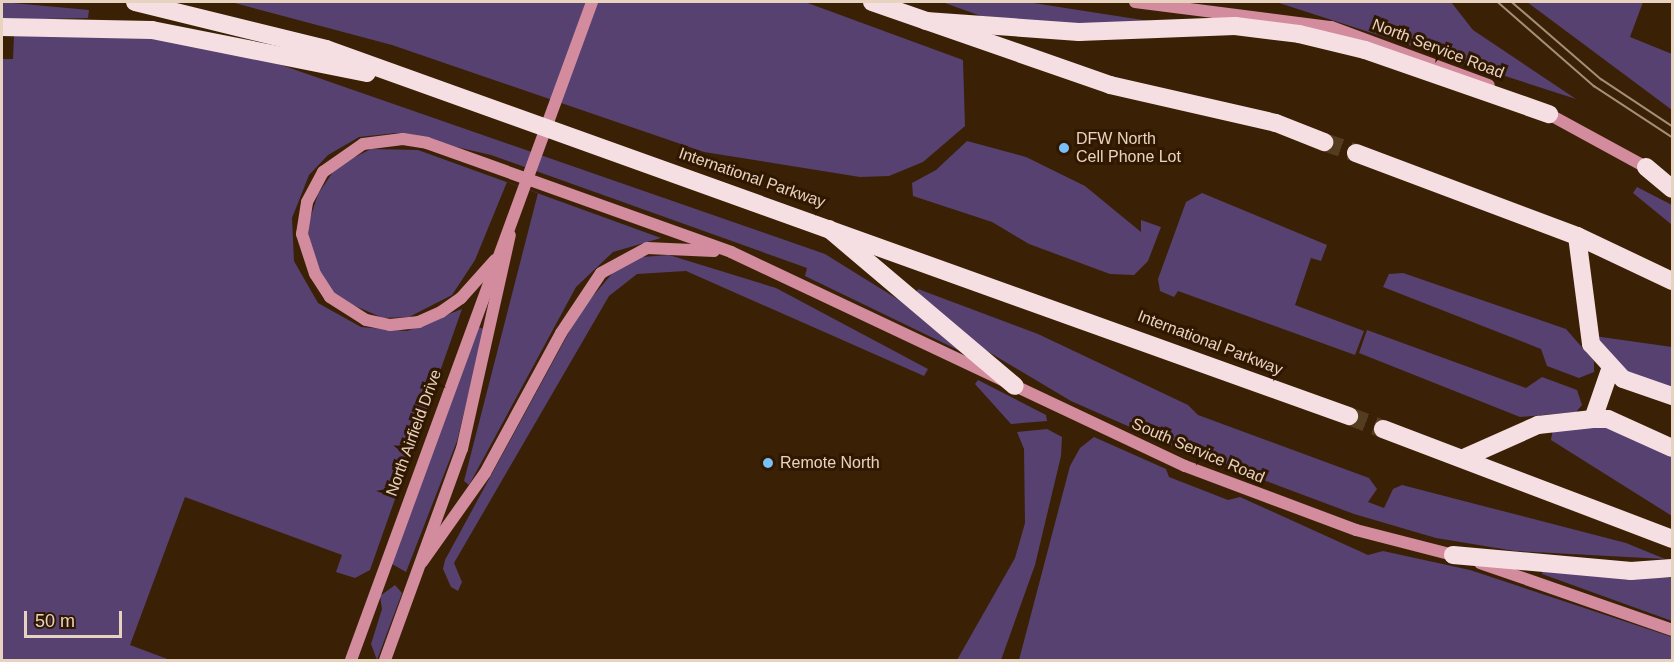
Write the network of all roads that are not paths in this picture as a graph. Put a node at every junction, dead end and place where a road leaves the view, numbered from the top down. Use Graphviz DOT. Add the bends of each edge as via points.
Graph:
graph roads {
  1 [pos="135,2"];
  2 [pos="592,2"];
  3 [pos="872,2"];
  4 [pos="1135,2"];
  5 [pos="926,21"];
  6 [pos="2,27"];
  7 [pos="447,92"];
  8 [pos="1549,114"];
  9 [pos="1324,141"];
  10 [pos="1356,153"];
  11 [pos="1646,167"];
  12 [pos="1672,183"];
  13 [pos="1672,189"];
  14 [pos="513,219"];
  15 [pos="823,223"];
  16 [pos="1577,236"];
  17 [pos="731,252"];
  18 [pos="495,260"];
  19 [pos="1672,282"];
  20 [pos="1611,367"];
  21 [pos="1015,386"];
  22 [pos="1672,396"];
  23 [pos="1349,416"];
  24 [pos="1593,419"];
  25 [pos="1383,429"];
  26 [pos="1672,448"];
  27 [pos="1466,457"];
  28 [pos="1672,539"];
  29 [pos="1454,555"];
  30 [pos="422,562"];
  31 [pos="1672,568"];
  32 [pos="1672,630"];
  33 [pos="351,660"];
  34 [pos="385,660"];
  1 -- 7 [label="highway, International Parkway" via="269,32"];
  2 -- 14 [label="main road, North Airfield Drive"];
  3 -- 5 [label="highway"];
  4 -- 8 [label="main road, North Service Road" via="1331,27 1467,75"];
  5 -- 8 [label="highway" via="1079,32 1235,26 1323,42 1428,82 1470,87"];
  5 -- 9 [label="highway" via="1110,85 1276,123"];
  6 -- 7 [label="highway" via="86,26 195,36"];
  7 -- 15 [label="highway, International Parkway"];
  8 -- 11 [label="main road, North Service Road"];
  10 -- 16 [label="highway"];
  11 -- 12 [label="main road, North Service Road"];
  11 -- 13 [label="highway"];
  14 -- 18 [label="main road, North Airfield Drive"];
  14 -- 30 [label="main road, North Airfield Drive" via="481,378"];
  15 -- 21 [label="highway"];
  15 -- 23 [label="highway, International Parkway"];
  16 -- 19 [label="highway"];
  16 -- 20 [label="highway" via="1588,336"];
  17 -- 18 [label="main road, South Service Road" via="484,162 403,139 363,144 340,157 323,172 307,202 302,234 315,274 330,297 366,320 400,324 441,312 461,298"];
  17 -- 21 [label="main road, South Service Road"];
  17 -- 30 [label="main road" via="647,248 601,273 561,333 485,473"];
  18 -- 33 [label="main road, North Airfield Drive"];
  20 -- 22 [label="highway" via="1623,379"];
  20 -- 24 [label="highway"];
  21 -- 29 [label="main road, South Service Road" via="1185,466 1290,507"];
  24 -- 26 [label="highway" via="1608,419"];
  24 -- 27 [label="highway" via="1538,425"];
  25 -- 27 [label="highway"];
  27 -- 28 [label="highway"];
  29 -- 31 [label="highway" via="1630,571"];
  29 -- 32 [label="main road, South Service Road"];
  30 -- 34 [label="main road, North Airfield Drive"];
}
